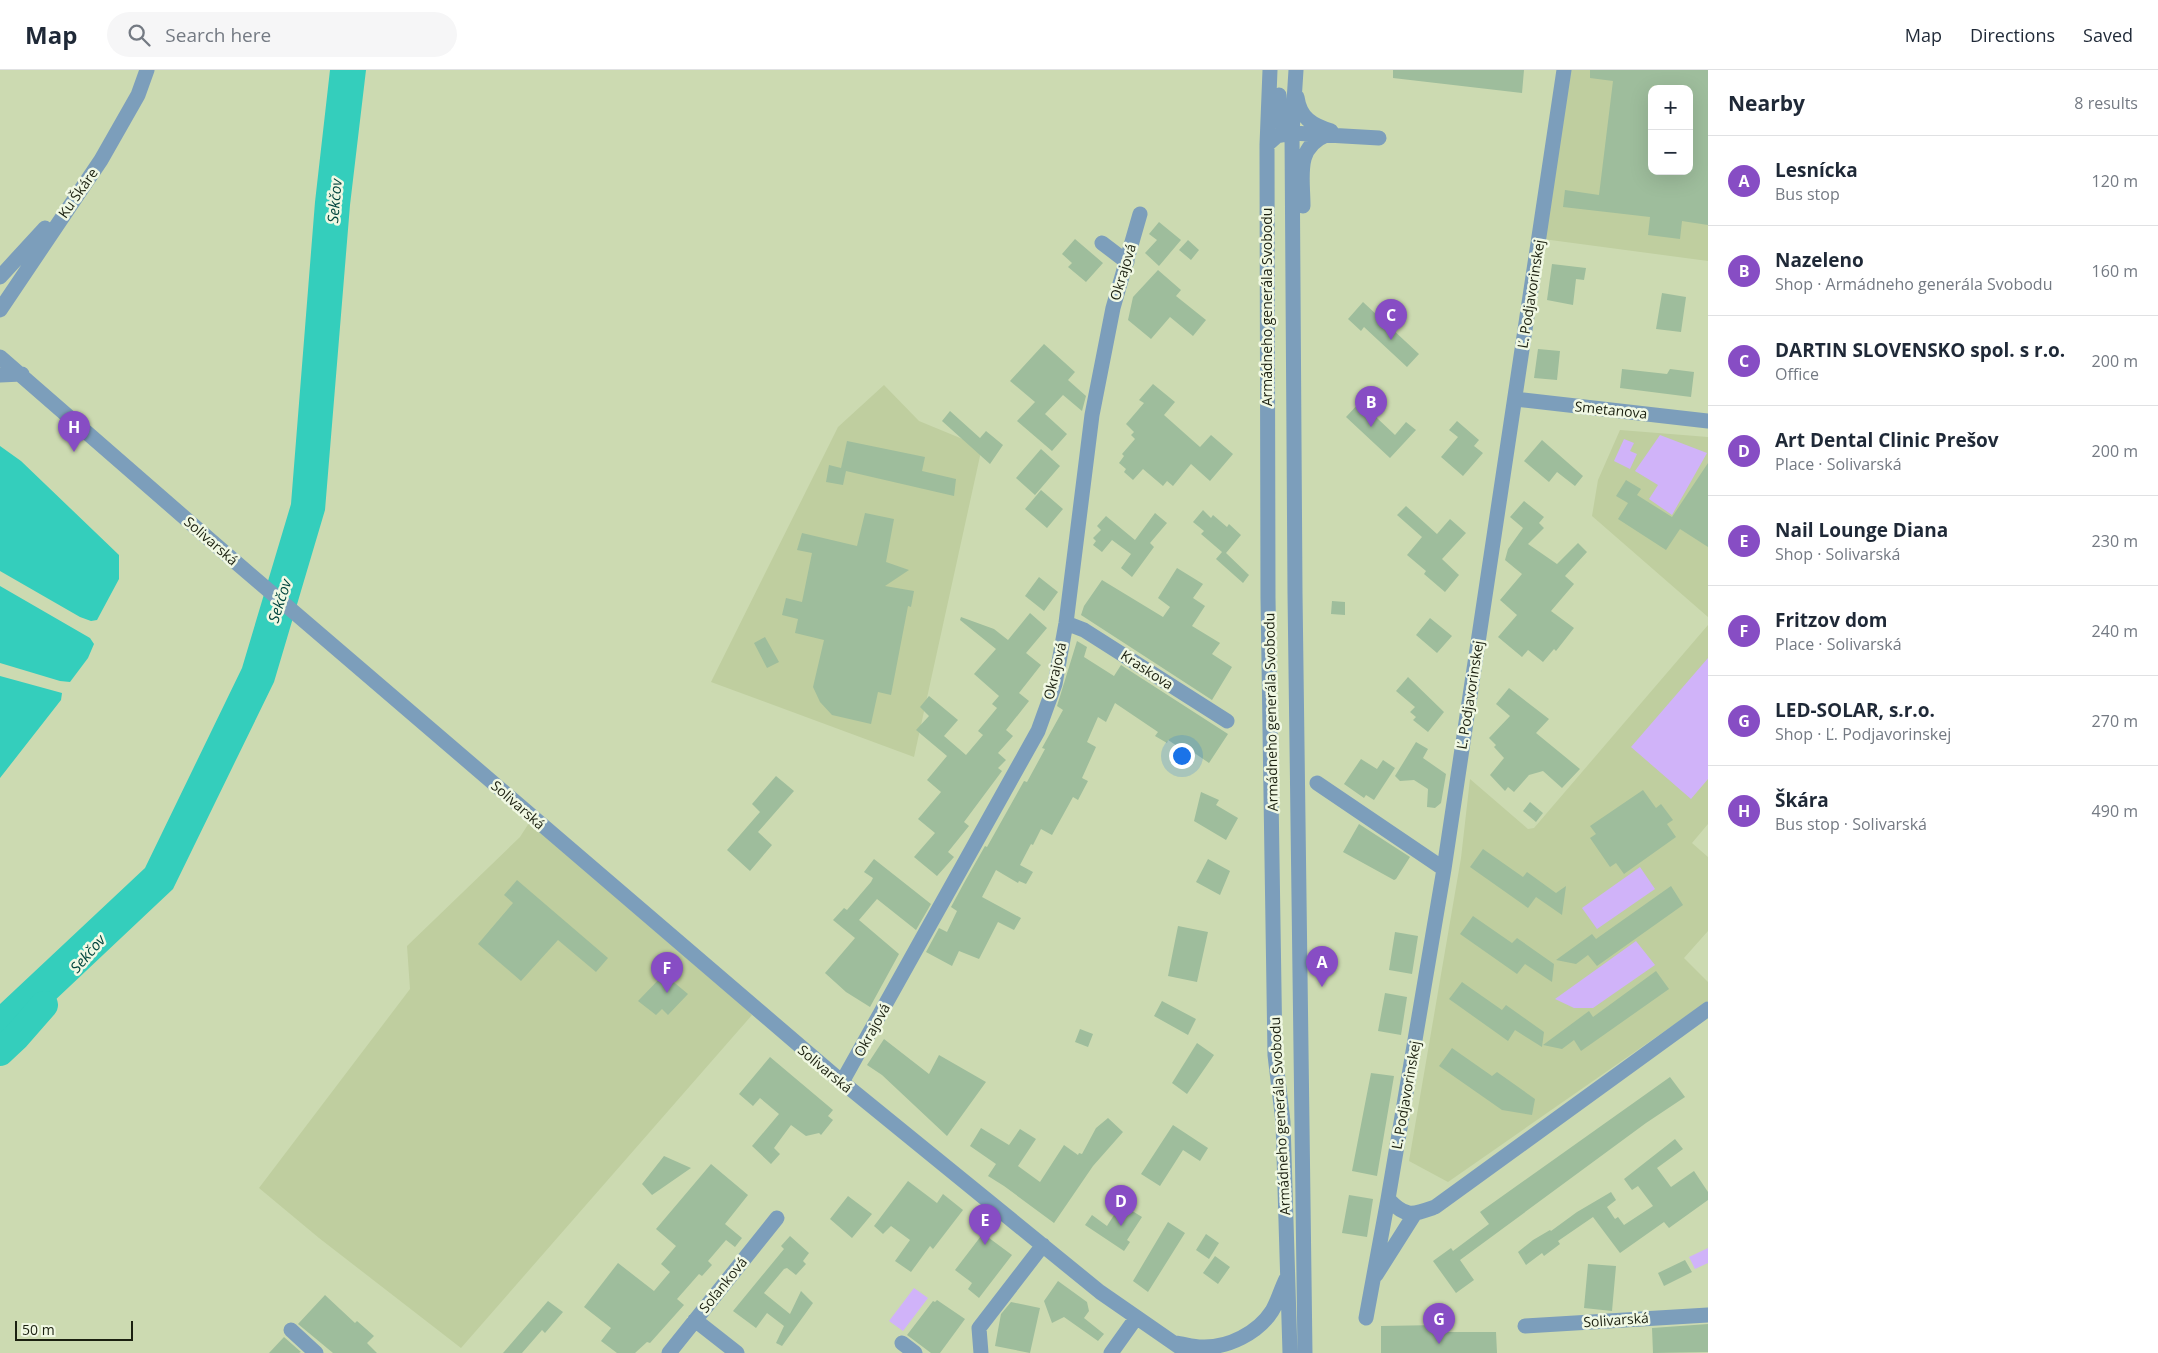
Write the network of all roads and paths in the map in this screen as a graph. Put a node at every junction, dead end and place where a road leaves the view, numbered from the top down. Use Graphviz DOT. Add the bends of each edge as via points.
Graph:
graph roads {
  1 [pos="148,70"];
  2 [pos="1270,70"];
  3 [pos="1280,70"];
  4 [pos="1564,70"];
  5 [pos="1295,78"];
  6 [pos="1292,133"];
  7 [pos="1326,135"];
  8 [pos="1344,136"];
  9 [pos="1378,138"];
  10 [pos="1267,145"];
  11 [pos="83,186"];
  12 [pos="1140,214"];
  13 [pos="1102,243"];
  14 [pos="1293,251"];
  15 [pos="1127,262"];
  16 [pos="0,277"];
  17 [pos="0,310"];
  18 [pos="0,357"];
  19 [pos="22,374"];
  20 [pos="0,375"];
  21 [pos="1515,399"];
  22 [pos="1708,421"];
  23 [pos="1066,624"];
  24 [pos="1227,721"];
  25 [pos="1317,783"];
  26 [pos="1444,869"];
  27 [pos="1708,1008"];
  28 [pos="842,1082"];
  29 [pos="1388,1199"];
  30 [pos="1414,1215"];
  31 [pos="777,1218"];
  32 [pos="1042,1245"];
  33 [pos="1288,1275"];
  34 [pos="1371,1284"];
  35 [pos="1708,1315"];
  36 [pos="1136,1318"];
  37 [pos="1366,1318"];
  38 [pos="695,1320"];
  39 [pos="1525,1326"];
  40 [pos="290,1330"];
  41 [pos="1172,1342"];
  42 [pos="902,1343"];
  43 [pos="316,1353"];
  44 [pos="669,1353"];
  45 [pos="737,1353"];
  46 [pos="915,1353"];
  47 [pos="981,1353"];
  48 [pos="1111,1353"];
  49 [pos="1188,1353"];
  50 [pos="1290,1353"];
  51 [pos="1305,1353"];
  1 -- 11 [label="street, Ku Škáre" via="138,95"];
  2 -- 10 [label="street, Armádneho generála Svobodu"];
  3 -- 6 [label="street" via="1280,123"];
  4 -- 21 [label="street, Ľ. Podjavorinskej"];
  5 -- 6 [label="street, Armádneho generála Svobodu"];
  5 -- 8 [label="street" via="1298,106 1305,118 1318,127"];
  6 -- 7 [label="street"];
  6 -- 10 [label="street" via="1277,136"];
  6 -- 14 [label="street, Armádneho generála Svobodu"];
  7 -- 8 [label="street"];
  7 -- 14 [label="street" via="1316,139 1306,150 1303,160 1302,208"];
  8 -- 9 [label="street"];
  10 -- 33 [label="street, Armádneho generála Svobodu" via="1268,598 1275,1055 1283,1122"];
  11 -- 16 [label="street"];
  11 -- 17 [label="street, Ku Škáre"];
  12 -- 15 [label="street, Okrajová"];
  13 -- 15 [label="street"];
  14 -- 51 [label="street, Armádneho generála Svobodu"];
  15 -- 23 [label="street, Okrajová" via="1112,308 1092,415"];
  18 -- 19 [label="street, Solivarská"];
  19 -- 20 [label="street"];
  19 -- 28 [label="street, Solivarská" via="86,433"];
  21 -- 22 [label="street, Smetanova"];
  21 -- 26 [label="street, Ľ. Podjavorinskej"];
  23 -- 24 [label="street, Kraskova" via="1084,630"];
  23 -- 28 [label="street, Okrajová" via="1055,684 1038,731"];
  25 -- 26 [label="street"];
  26 -- 29 [label="street, Ľ. Podjavorinskej"];
  27 -- 30 [label="street" via="1435,1207"];
  28 -- 32 [label="street, Solivarská"];
  29 -- 30 [label="street" via="1400,1212"];
  29 -- 34 [label="street, Ľ. Podjavorinskej"];
  30 -- 34 [label="street"];
  31 -- 38 [label="street, Soľanková"];
  32 -- 36 [label="street, Solivarská"];
  32 -- 47 [label="street" via="979,1328"];
  33 -- 41 [label="street" via="1272,1311 1258,1327 1241,1338 1225,1345 1202,1347"];
  33 -- 50 [label="street, Armádneho generála Svobodu"];
  34 -- 37 [label="street, Ľ. Podjavorinskej"];
  35 -- 39 [label="street, Solivarská"];
  36 -- 41 [label="street, Solivarská"];
  36 -- 48 [label="street"];
  38 -- 44 [label="street, Soľanková"];
  38 -- 45 [label="street"];
  40 -- 43 [label="street"];
  41 -- 49 [label="street, Solivarská"];
  42 -- 46 [label="street"];
}
